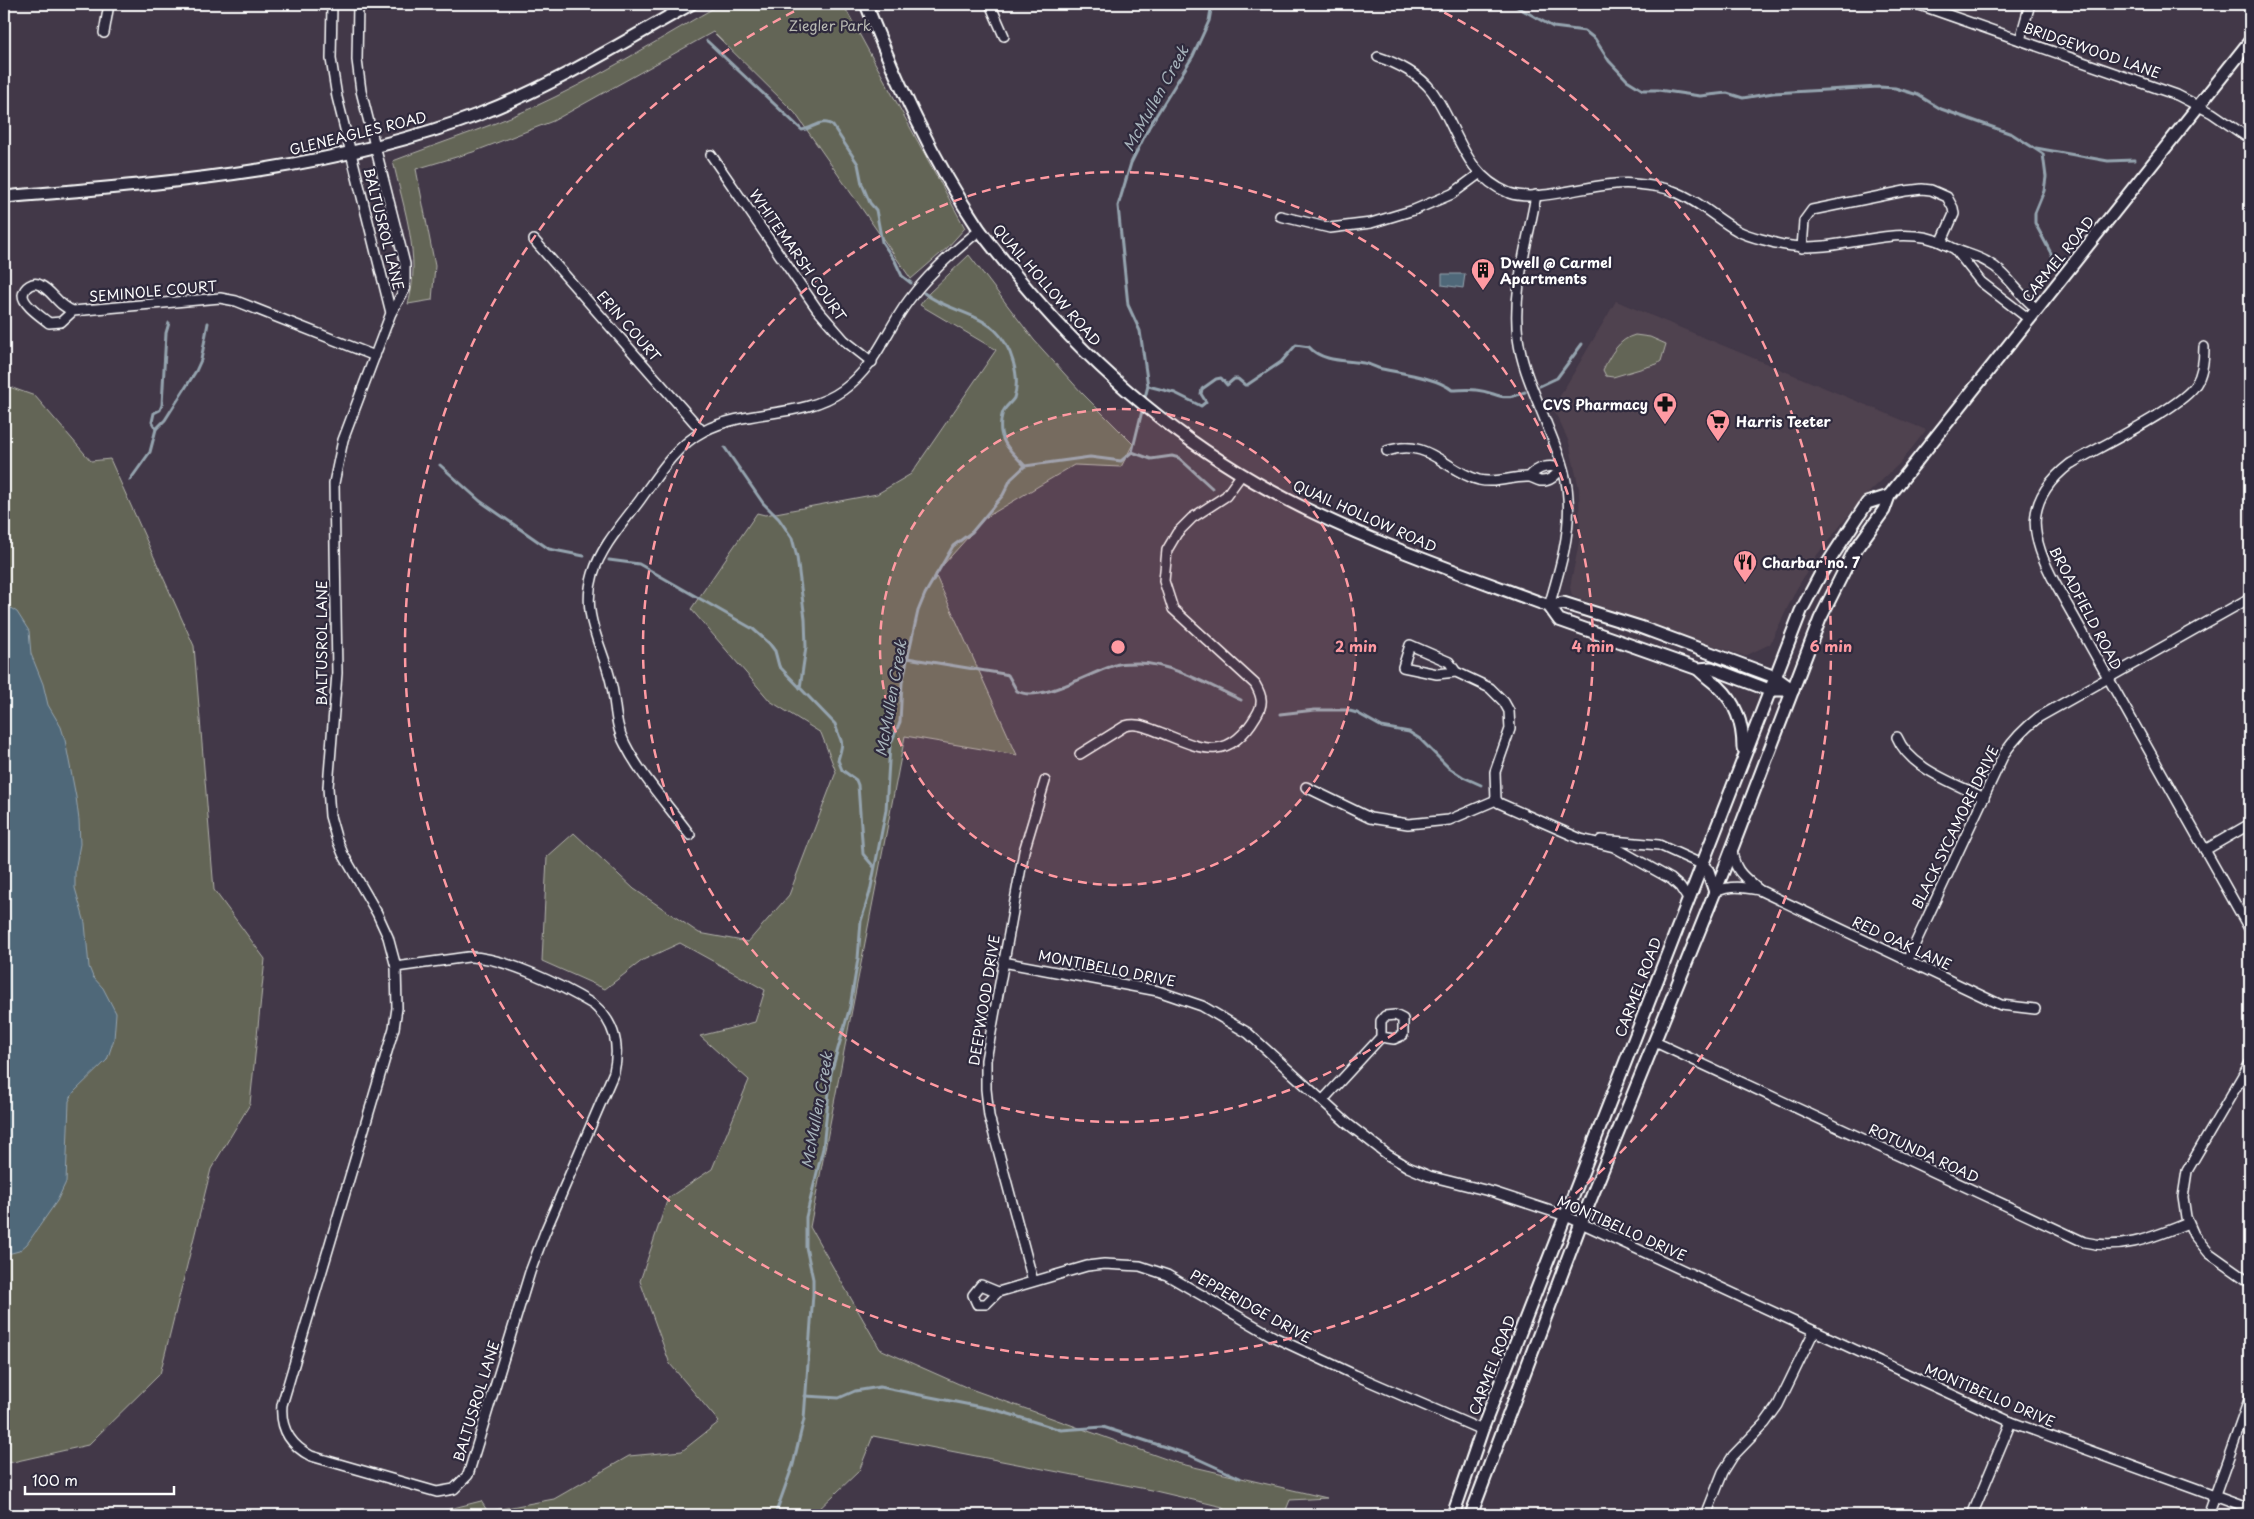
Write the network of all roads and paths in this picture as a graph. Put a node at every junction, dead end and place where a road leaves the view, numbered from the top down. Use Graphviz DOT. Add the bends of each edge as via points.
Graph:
graph roads {
  1 [pos="109,4"];
  2 [pos="332,4"];
  3 [pos="358,4"];
  4 [pos="691,4"];
  5 [pos="866,4"];
  6 [pos="990,4"];
  7 [pos="1917,4"];
  8 [pos="2030,4"];
  9 [pos="104,33"];
  10 [pos="1004,36"];
  11 [pos="2020,40"];
  12 [pos="2250,41"];
  13 [pos="1378,57"];
  14 [pos="2199,106"];
  15 [pos="2250,139"];
  16 [pos="375,147"];
  17 [pos="351,152"];
  18 [pos="711,155"];
  19 [pos="1479,174"];
  20 [pos="1536,195"];
  21 [pos="4,197"];
  22 [pos="1280,216"];
  23 [pos="980,230"];
  24 [pos="534,240"];
  25 [pos="1942,241"];
  26 [pos="1802,248"];
  27 [pos="1955,249"];
  28 [pos="2037,309"];
  29 [pos="73,311"];
  30 [pos="391,313"];
  31 [pos="2029,319"];
  32 [pos="2204,347"];
  33 [pos="376,356"];
  34 [pos="872,362"];
  35 [pos="702,431"];
  36 [pos="1388,451"];
  37 [pos="1562,468"];
  38 [pos="1242,474"];
  39 [pos="1889,496"];
  40 [pos="2250,598"];
  41 [pos="1549,606"];
  42 [pos="1698,669"];
  43 [pos="1456,672"];
  44 [pos="1775,677"];
  45 [pos="2108,678"];
  46 [pos="1769,690"];
  47 [pos="1793,690"];
  48 [pos="1897,736"];
  49 [pos="1080,754"];
  50 [pos="1743,755"];
  51 [pos="1045,781"];
  52 [pos="1306,787"];
  53 [pos="1984,798"];
  54 [pos="1496,800"];
  55 [pos="2250,824"];
  56 [pos="690,835"];
  57 [pos="1581,839"];
  58 [pos="1732,848"];
  59 [pos="2205,850"];
  60 [pos="1701,864"];
  61 [pos="1759,890"];
  62 [pos="1715,892"];
  63 [pos="1688,899"];
  64 [pos="2250,930"];
  65 [pos="1907,961"];
  66 [pos="1003,962"];
  67 [pos="396,967"];
  68 [pos="2035,1009"];
  69 [pos="1381,1037"];
  70 [pos="1655,1042"];
  71 [pos="2250,1063"];
  72 [pos="1323,1100"];
  73 [pos="1566,1216"];
  74 [pos="1581,1223"];
  75 [pos="2188,1223"];
  76 [pos="1033,1281"];
  77 [pos="2250,1282"];
  78 [pos="998,1292"];
  79 [pos="1814,1331"];
  80 [pos="2250,1397"];
  81 [pos="2011,1422"];
  82 [pos="1482,1430"];
  83 [pos="2215,1496"];
  84 [pos="2250,1509"];
  85 [pos="1453,1515"];
  86 [pos="1471,1515"];
  87 [pos="1706,1515"];
  88 [pos="1972,1515"];
  89 [pos="2208,1515"];
  1 -- 9 [label="street"];
  2 -- 17 [label="street, BALTUSROL LANE" via="330,59"];
  3 -- 16 [label="street, BALTUSROL LANE" via="357,60 361,92"];
  4 -- 16 [label="main road, GLENEAGLES ROAD" via="595,60 532,92 464,120"];
  5 -- 23 [label="main road, QUAIL HOLLOW ROAD" via="920,128"];
  6 -- 10 [label="street"];
  7 -- 11 [label="street, BRIDGEWOOD LANE"];
  8 -- 11 [label="street"];
  11 -- 14 [label="street, BRIDGEWOOD LANE" via="2177,95"];
  12 -- 14 [label="main road, CARMEL ROAD"];
  13 -- 19 [label="street" via="1399,66 1432,90"];
  14 -- 15 [label="street, BRIDGEWOOD LANE"];
  14 -- 28 [label="main road, CARMEL ROAD"];
  16 -- 17 [label="main road, GLENEAGLES ROAD"];
  16 -- 30 [label="street, BALTUSROL LANE" via="405,264 405,288"];
  17 -- 21 [label="main road, GLENEAGLES ROAD" via="274,169"];
  17 -- 30 [label="street, BALTUSROL LANE"];
  18 -- 34 [label="street, WHITEMARSH COURT" via="817,309 844,340"];
  19 -- 20 [label="street" via="1510,193"];
  19 -- 22 [label="street" via="1452,194 1371,223 1330,228"];
  20 -- 26 [label="street" via="1609,184 1664,189 1673,191 1739,231"];
  20 -- 37 [label="street" via="1518,288 1518,338 1529,383"];
  23 -- 34 [label="street" via="948,257 913,294"];
  23 -- 38 [label="main road, QUAIL HOLLOW ROAD" via="1051,316 1118,384 1153,413"];
  24 -- 35 [label="street, ERIN COURT"];
  25 -- 26 [label="street" via="1914,235 1891,236"];
  25 -- 26 [label="street" via="1954,214 1953,208 1947,197 1922,188 1812,210 1804,221"];
  25 -- 27 [label="street"];
  27 -- 28 [label="street" via="1976,256 1998,269"];
  27 -- 31 [label="street" via="1981,282"];
  28 -- 31 [label="main road, CARMEL ROAD"];
  29 -- 29 [label="street, SEMINOLE COURT" via="65,309 40,285 32,284 23,294 24,301 49,323 61,322"];
  29 -- 33 [label="street, SEMINOLE COURT" via="220,298 236,301"];
  30 -- 33 [label="street, BALTUSROL LANE"];
  31 -- 39 [label="main road, CARMEL ROAD"];
  32 -- 45 [label="street, BROADFIELD ROAD" via="2200,377 2185,398 2070,464 2049,484 2038,509 2036,534 2041,558"];
  33 -- 67 [label="street, BALTUSROL LANE" via="343,440 334,484 337,673 328,787 330,816 336,837 377,912"];
  34 -- 35 [label="street" via="855,381 830,398 794,409 733,420"];
  35 -- 56 [label="street" via="674,454 606,548 593,573 589,605 591,623 609,674 616,719 624,742"];
  36 -- 37 [label="street" via="1406,447 1419,449 1467,475 1492,482 1529,477 1540,481 1553,478"];
  37 -- 41 [label="street" via="1568,498 1565,542"];
  38 -- 41 [label="main road, QUAIL HOLLOW ROAD" via="1380,541"];
  38 -- 49 [label="street" via="1226,496 1192,518 1177,533 1167,550 1164,581 1173,609 1255,684 1262,696 1258,714 1244,735 1216,749 1193,746 1132,724"];
  39 -- 44 [label="main road, CARMEL ROAD" via="1867,503 1839,545 1801,611"];
  39 -- 47 [label="main road, CARMEL ROAD" via="1884,510 1853,553 1831,593"];
  40 -- 45 [label="street, BLACK SYCAMORE DRIVE"];
  41 -- 42 [label="main road, QUAIL HOLLOW ROAD" via="1560,620"];
  41 -- 44 [label="main road, QUAIL HOLLOW ROAD" via="1563,603 1640,627"];
  42 -- 46 [label="main road, QUAIL HOLLOW ROAD" via="1711,668"];
  42 -- 50 [label="main road" via="1732,702 1741,726"];
  43 -- 43 [label="street" via="1449,662 1410,645 1403,667 1437,674"];
  43 -- 54 [label="street" via="1490,688 1509,711 1510,729 1495,772"];
  44 -- 46 [label="main road, CARMEL ROAD"];
  44 -- 47 [label="main road, QUAIL HOLLOW ROAD"];
  45 -- 53 [label="street, BLACK SYCAMORE DRIVE" via="2027,726 2004,754"];
  45 -- 59 [label="street, BROADFIELD ROAD"];
  46 -- 47 [label="main road, QUAIL HOLLOW ROAD"];
  46 -- 50 [label="main road, CARMEL ROAD"];
  47 -- 58 [label="main road, CARMEL ROAD"];
  48 -- 53 [label="street" via="1900,745 1917,762"];
  50 -- 60 [label="main road, CARMEL ROAD"];
  51 -- 66 [label="street, DEEPWOOD DRIVE" via="1024,851"];
  52 -- 54 [label="street" via="1370,818 1408,824 1449,820"];
  53 -- 65 [label="street, BLACK SYCAMORE DRIVE"];
  54 -- 57 [label="street"];
  55 -- 59 [label="street"];
  57 -- 60 [label="street" via="1659,845"];
  57 -- 63 [label="street" via="1614,847 1671,879"];
  58 -- 61 [label="street, RED OAK LANE" via="1740,873"];
  58 -- 62 [label="main road, CARMEL ROAD"];
  59 -- 64 [label="street, BROADFIELD ROAD"];
  60 -- 62 [label="main road" via="1708,871"];
  60 -- 63 [label="main road, CARMEL ROAD"];
  61 -- 62 [label="street, RED OAK LANE" via="1736,886"];
  61 -- 65 [label="street, RED OAK LANE"];
  62 -- 70 [label="main road, CARMEL ROAD"];
  63 -- 73 [label="main road, CARMEL ROAD"];
  65 -- 68 [label="street, RED OAK LANE" via="2001,1005"];
  66 -- 72 [label="street, MONTIBELLO DRIVE" via="1158,991 1202,1006 1248,1033"];
  66 -- 76 [label="street, DEEPWOOD DRIVE" via="988,1042 986,1089 992,1125"];
  67 -- 67 [label="street, BALTUSROL LANE" via="394,1028 281,1415 287,1436 301,1451 311,1456 431,1491 446,1492 454,1489 468,1475 530,1272 614,1072 618,1048 612,1027 594,1005 508,963 468,957"];
  69 -- 72 [label="street"];
  70 -- 74 [label="main road, CARMEL ROAD"];
  70 -- 75 [label="street, ROTUNDA ROAD" via="2084,1242 2109,1246 2135,1243"];
  71 -- 75 [label="street" via="2187,1171 2183,1197"];
  72 -- 73 [label="street, MONTIBELLO DRIVE" via="1378,1148 1408,1167"];
  73 -- 74 [label="street, MONTIBELLO DRIVE"];
  73 -- 82 [label="main road, CARMEL ROAD"];
  74 -- 79 [label="street, MONTIBELLO DRIVE"];
  74 -- 86 [label="main road, CARMEL ROAD"];
  75 -- 77 [label="street" via="2210,1253"];
  76 -- 78 [label="street, PEPPERIDGE DRIVE"];
  76 -- 82 [label="street, PEPPERIDGE DRIVE" via="1104,1264 1122,1263 1149,1268 1274,1337"];
  79 -- 81 [label="street, MONTIBELLO DRIVE"];
  79 -- 87 [label="street" via="1778,1405 1723,1472"];
  80 -- 83 [label="street"];
  81 -- 83 [label="street, MONTIBELLO DRIVE"];
  81 -- 88 [label="street"];
  82 -- 85 [label="main road, CARMEL ROAD"];
  83 -- 84 [label="street, MONTIBELLO DRIVE"];
  83 -- 89 [label="street"];
}
